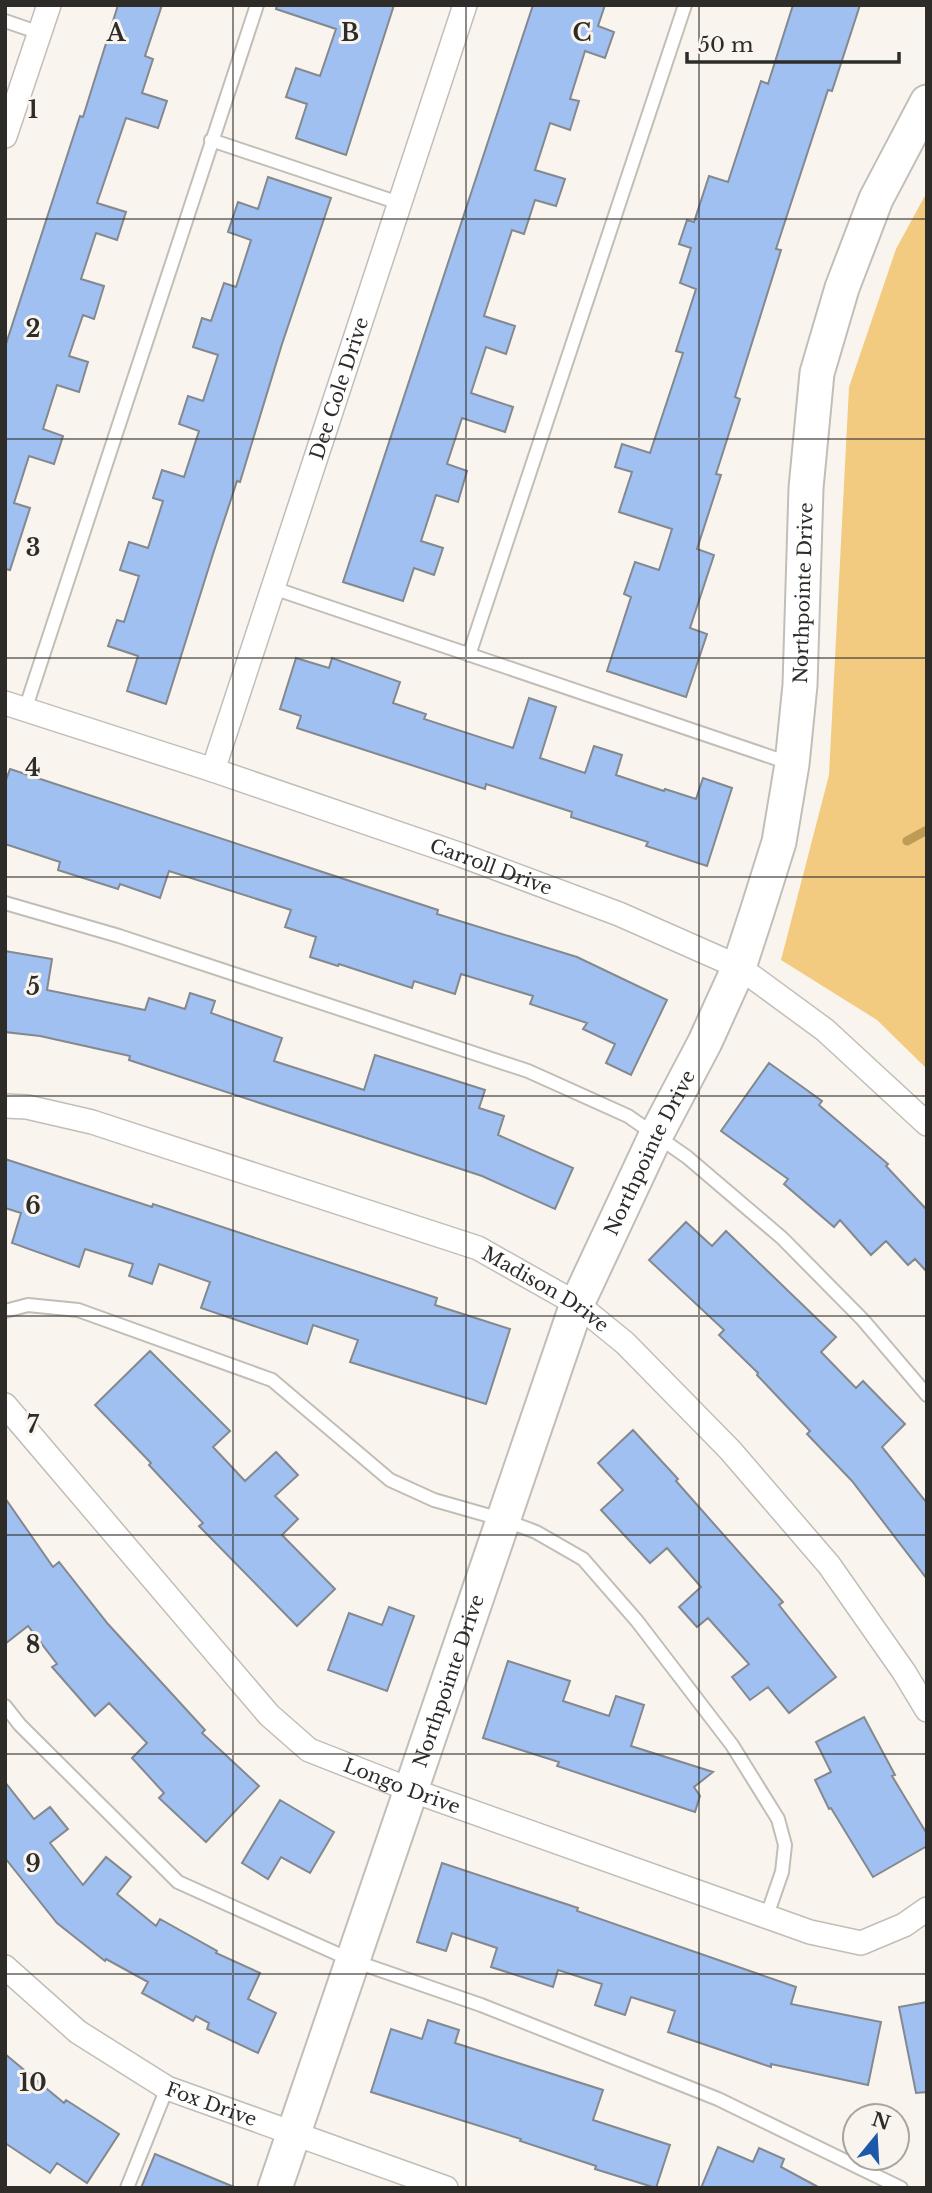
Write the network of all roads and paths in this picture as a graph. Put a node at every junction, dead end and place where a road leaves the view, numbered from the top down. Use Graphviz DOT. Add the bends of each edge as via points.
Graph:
graph roads {
  1 [pos="49,5"];
  2 [pos="257,5"];
  3 [pos="465,5"];
  4 [pos="685,5"];
  5 [pos="5,21"];
  6 [pos="40,33"];
  7 [pos="927,102"];
  8 [pos="5,136"];
  9 [pos="211,140"];
  10 [pos="399,203"];
  11 [pos="273,588"];
  12 [pos="469,654"];
  13 [pos="15,706"];
  14 [pos="792,764"];
  15 [pos="213,770"];
  16 [pos="5,903"];
  17 [pos="739,967"];
  18 [pos="5,1106"];
  19 [pos="927,1124"];
  20 [pos="656,1135"];
  21 [pos="577,1304"];
  22 [pos="5,1311"];
  23 [pos="927,1395"];
  24 [pos="5,1405"];
  25 [pos="504,1520"];
  26 [pos="5,1706"];
  27 [pos="927,1710"];
  28 [pos="411,1790"];
  29 [pos="927,1909"];
  30 [pos="766,1918"];
  31 [pos="351,1960"];
  32 [pos="5,1967"];
  33 [pos="167,2088"];
  34 [pos="292,2134"];
  35 [pos="435,2186"];
  36 [pos="127,2188"];
  37 [pos="275,2188"];
  38 [pos="901,2188"];
  1 -- 6 [label="street"];
  2 -- 9 [label="lane"];
  3 -- 10 [label="street, Dee Cole Drive"];
  4 -- 12 [label="lane"];
  5 -- 6 [label="lane"];
  6 -- 8 [label="street"];
  7 -- 14 [label="street, Northpointe Drive" via="876,198 817,373 806,488 800,685"];
  9 -- 10 [label="lane"];
  9 -- 13 [label="lane"];
  10 -- 11 [label="street, Dee Cole Drive"];
  11 -- 12 [label="lane"];
  11 -- 15 [label="street, Dee Cole Drive"];
  12 -- 14 [label="lane"];
  13 -- 15 [label="street, Carroll Drive"];
  14 -- 17 [label="street, Northpointe Drive" via="779,842"];
  15 -- 17 [label="street, Carroll Drive" via="619,914"];
  16 -- 20 [label="lane" via="119,936 528,1072 628,1116"];
  17 -- 19 [label="street, Carroll Drive" via="825,1030"];
  17 -- 20 [label="street, Northpointe Drive"];
  18 -- 21 [label="street, Madison Drive" via="92,1122 478,1248"];
  20 -- 21 [label="street, Northpointe Drive"];
  20 -- 23 [label="lane" via="782,1238 863,1320"];
  21 -- 25 [label="street, Northpointe Drive"];
  21 -- 27 [label="street, Madison Drive" via="625,1343 739,1460 829,1565"];
  22 -- 25 [label="lane" via="28,1305 78,1310 272,1380 390,1480 434,1500"];
  24 -- 28 [label="street, Longo Drive" via="269,1715 309,1750"];
  25 -- 28 [label="street, Northpointe Drive"];
  25 -- 30 [label="lane" via="583,1559 732,1745 778,1819 785,1845 782,1872"];
  26 -- 31 [label="lane" via="178,1882"];
  28 -- 30 [label="street, Longo Drive"];
  28 -- 31 [label="street, Northpointe Drive"];
  29 -- 30 [label="street, Longo Drive" via="904,1925 861,1943"];
  31 -- 34 [label="street, Northpointe Drive"];
  31 -- 38 [label="lane" via="481,2005 718,2099"];
  32 -- 33 [label="street, Fox Drive" via="78,2032"];
  33 -- 34 [label="street, Fox Drive"];
  33 -- 36 [label="lane"];
  34 -- 35 [label="street, Fox Drive"];
  34 -- 37 [label="street, Northpointe Drive"];
}
